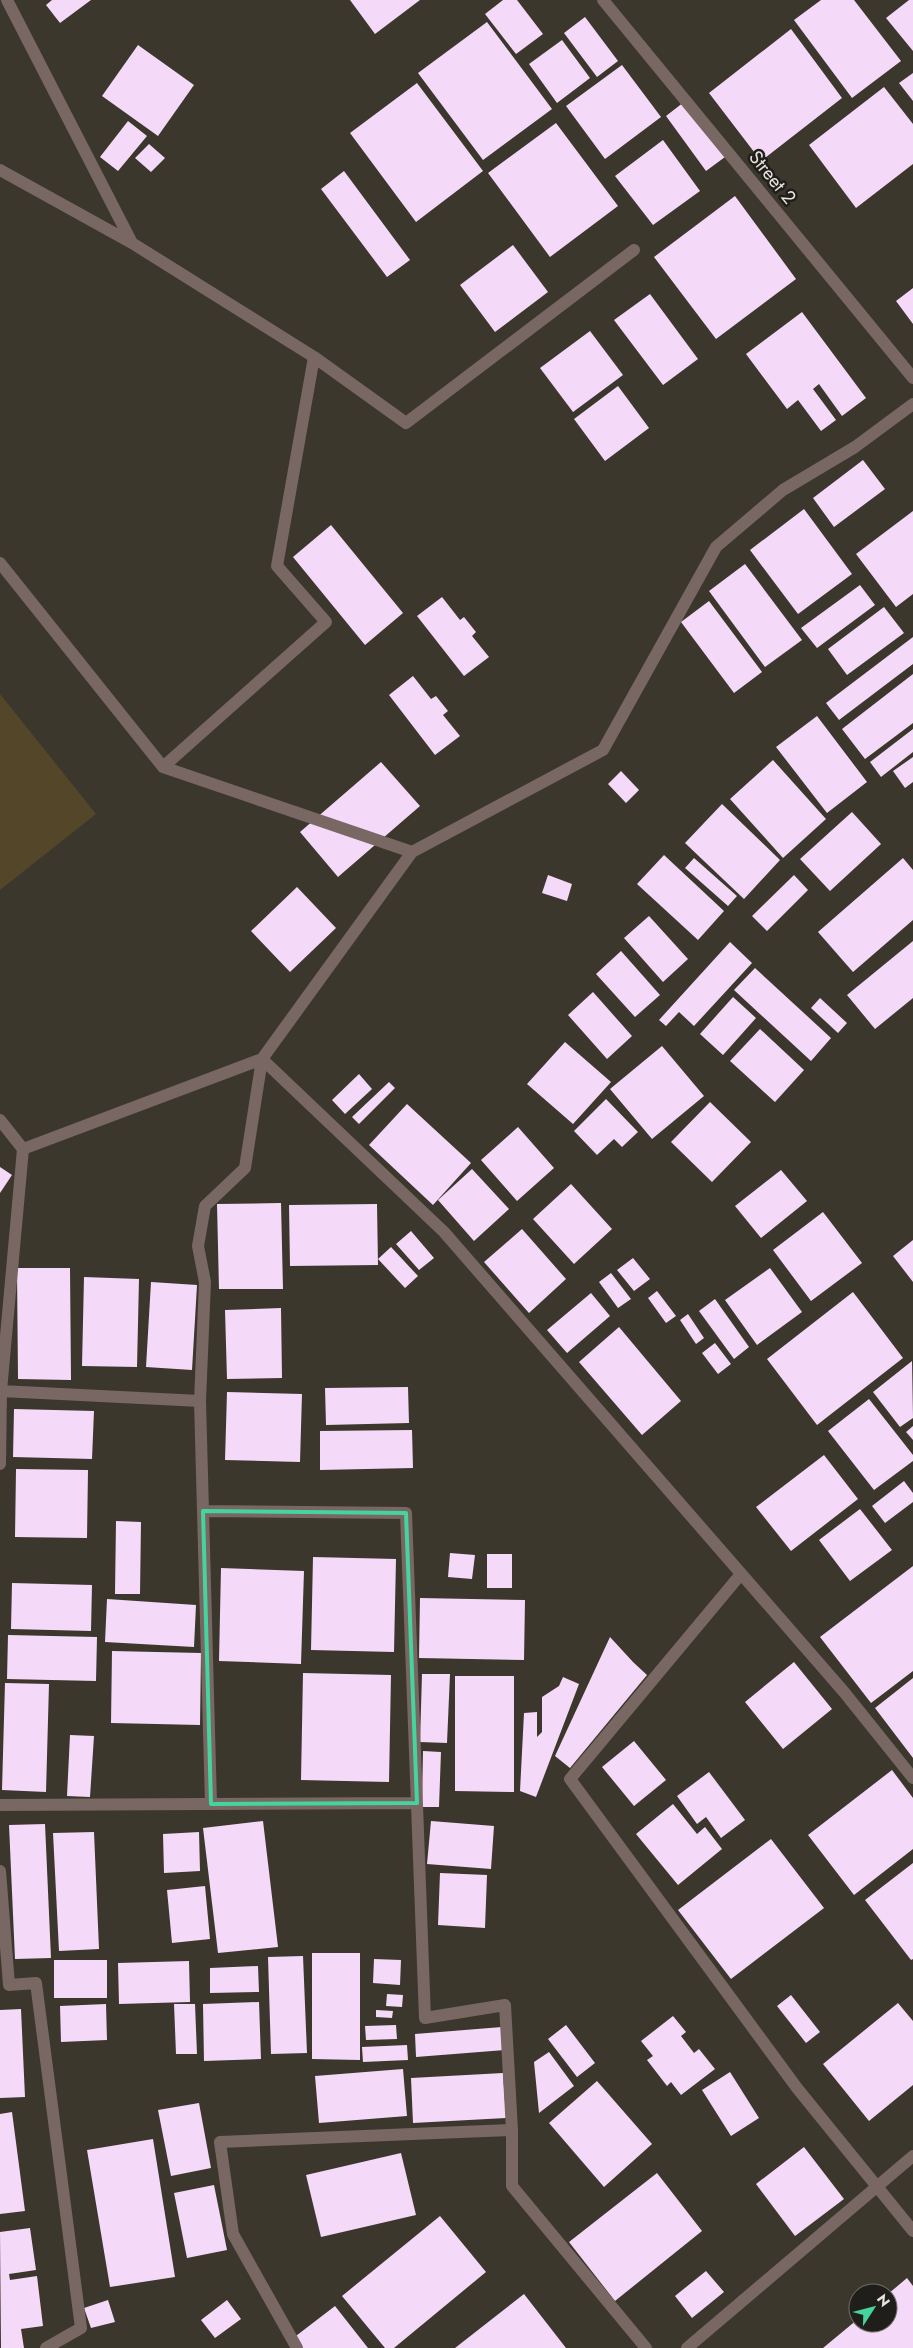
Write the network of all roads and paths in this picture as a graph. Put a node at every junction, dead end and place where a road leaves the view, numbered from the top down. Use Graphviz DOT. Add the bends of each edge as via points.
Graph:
graph roads {
  1 [pos="7,0"];
  2 [pos="603,0"];
  3 [pos="0,170"];
  4 [pos="132,243"];
  5 [pos="634,250"];
  6 [pos="314,357"];
  7 [pos="913,378"];
  8 [pos="913,404"];
  9 [pos="0,563"];
  10 [pos="163,768"];
  11 [pos="412,852"];
  12 [pos="262,1059"];
  13 [pos="0,1120"];
  14 [pos="23,1149"];
  15 [pos="1,1392"];
  16 [pos="200,1401"];
  17 [pos="0,1464"];
  18 [pos="203,1511"];
  19 [pos="742,1574"];
  20 [pos="913,1778"];
  21 [pos="417,1803"];
  22 [pos="211,1804"];
  23 [pos="0,1805"];
  24 [pos="0,1871"];
  25 [pos="512,2130"];
  26 [pos="913,2156"];
  27 [pos="876,2187"];
  28 [pos="913,2231"];
  29 [pos="46,2348"];
  30 [pos="297,2348"];
  31 [pos="646,2348"];
  32 [pos="687,2348"];
  1 -- 4 [label="street"];
  2 -- 7 [label="street, Street 2"];
  3 -- 4 [label="street"];
  4 -- 6 [label="street"];
  5 -- 6 [label="street" via="406,423"];
  6 -- 10 [label="street" via="277,566 326,622"];
  8 -- 11 [label="street" via="855,447 783,490 716,547 603,750"];
  9 -- 10 [label="street"];
  10 -- 11 [label="street"];
  11 -- 12 [label="street"];
  12 -- 14 [label="street"];
  12 -- 16 [label="street" via="245,1168 205,1206 202,1222 198,1246 205,1282"];
  12 -- 19 [label="street" via="444,1232"];
  13 -- 14 [label="street"];
  14 -- 15 [label="street"];
  15 -- 16 [label="street"];
  15 -- 17 [label="street"];
  16 -- 18 [label="street"];
  18 -- 21 [label="street" via="406,1513"];
  18 -- 22 [label="street"];
  19 -- 20 [label="street"];
  19 -- 27 [label="street" via="570,1779 797,2088"];
  21 -- 22 [label="street"];
  21 -- 25 [label="street" via="425,2018 505,2005"];
  22 -- 23 [label="street"];
  24 -- 29 [label="street" via="9,1985 36,1983 81,2328"];
  25 -- 30 [label="street" via="220,2142 233,2234"];
  25 -- 31 [label="street" via="512,2186"];
  26 -- 27 [label="street"];
  27 -- 28 [label="street"];
  27 -- 32 [label="street"];
}
